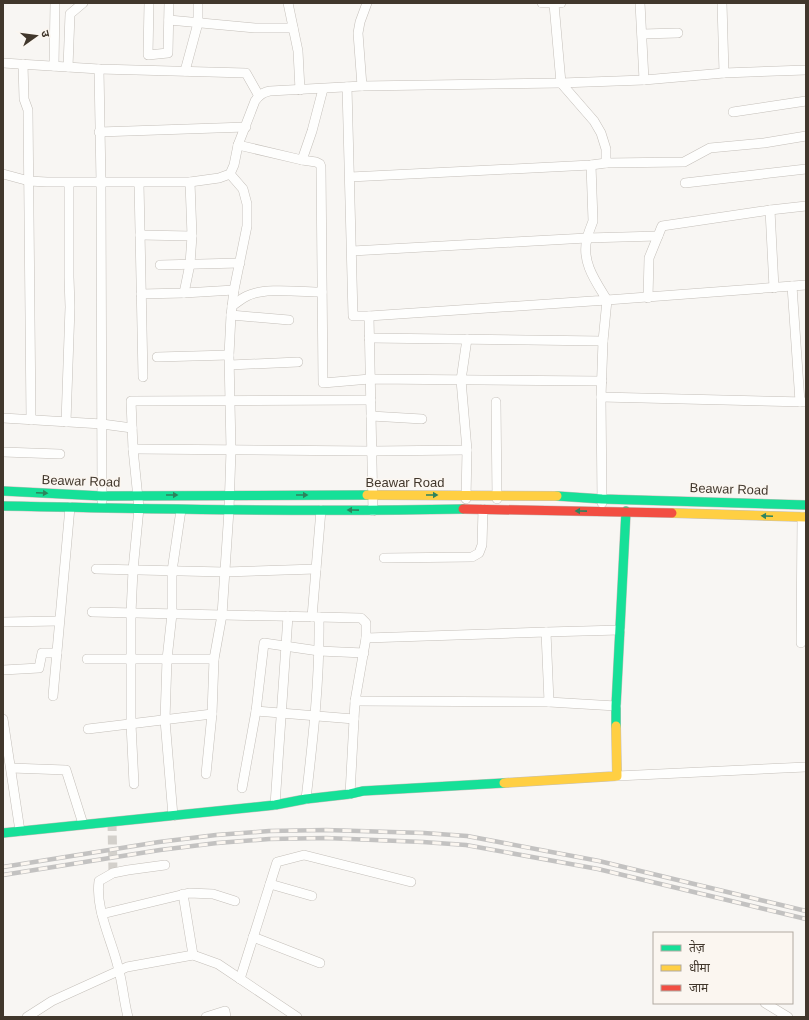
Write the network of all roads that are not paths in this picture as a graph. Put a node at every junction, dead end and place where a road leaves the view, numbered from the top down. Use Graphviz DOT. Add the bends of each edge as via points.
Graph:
graph roads {
  1 [pos="55,3"];
  2 [pos="83,3"];
  3 [pos="149,3"];
  4 [pos="169,3"];
  5 [pos="198,3"];
  6 [pos="288,3"];
  7 [pos="542,3"];
  8 [pos="561,3"];
  9 [pos="640,3"];
  10 [pos="722,3"];
  11 [pos="554,4"];
  12 [pos="365,6"];
  13 [pos="169,20"];
  14 [pos="198,23"];
  15 [pos="293,28"];
  16 [pos="678,33"];
  17 [pos="642,34"];
  18 [pos="3,63"];
  19 [pos="23,64"];
  20 [pos="54,66"];
  21 [pos="68,67"];
  22 [pos="99,69"];
  23 [pos="806,70"];
  24 [pos="185,71"];
  25 [pos="724,73"];
  26 [pos="644,80"];
  27 [pos="561,83"];
  28 [pos="362,86"];
  29 [pos="347,87"];
  30 [pos="323,89"];
  31 [pos="300,90"];
  32 [pos="259,96"];
  33 [pos="806,101"];
  34 [pos="733,112"];
  35 [pos="246,127"];
  36 [pos="99,132"];
  37 [pos="806,136"];
  38 [pos="238,145"];
  39 [pos="309,161"];
  40 [pos="606,162"];
  41 [pos="591,165"];
  42 [pos="806,169"];
  43 [pos="3,174"];
  44 [pos="230,174"];
  45 [pos="350,177"];
  46 [pos="29,181"];
  47 [pos="69,182"];
  48 [pos="190,182"];
  49 [pos="101,183"];
  50 [pos="139,183"];
  51 [pos="685,183"];
  52 [pos="806,206"];
  53 [pos="770,210"];
  54 [pos="140,235"];
  55 [pos="192,236"];
  56 [pos="658,236"];
  57 [pos="587,238"];
  58 [pos="352,251"];
  59 [pos="240,263"];
  60 [pos="190,264"];
  61 [pos="160,265"];
  62 [pos="806,285"];
  63 [pos="792,286"];
  64 [pos="774,288"];
  65 [pos="322,292"];
  66 [pos="184,293"];
  67 [pos="141,294"];
  68 [pos="648,298"];
  69 [pos="607,300"];
  70 [pos="233,301"];
  71 [pos="369,316"];
  72 [pos="289,320"];
  73 [pos="369,338"];
  74 [pos="468,340"];
  75 [pos="603,341"];
  76 [pos="230,355"];
  77 [pos="157,357"];
  78 [pos="298,362"];
  79 [pos="230,365"];
  80 [pos="143,377"];
  81 [pos="370,379"];
  82 [pos="461,380"];
  83 [pos="602,381"];
  84 [pos="601,397"];
  85 [pos="370,400"];
  86 [pos="230,401"];
  87 [pos="496,402"];
  88 [pos="803,402"];
  89 [pos="371,416"];
  90 [pos="3,418"];
  91 [pos="422,419"];
  92 [pos="31,420"];
  93 [pos="66,422"];
  94 [pos="102,424"];
  95 [pos="132,428"];
  96 [pos="133,449"];
  97 [pos="231,450"];
  98 [pos="467,450"];
  99 [pos="372,451"];
  100 [pos="3,452"];
  101 [pos="60,454"];
  102 [pos="3,491"];
  103 [pos="137,495"];
  104 [pos="229,495"];
  105 [pos="373,495"];
  106 [pos="466,495"];
  107 [pos="497,495"];
  108 [pos="102,496"];
  109 [pos="602,498"];
  110 [pos="806,505"];
  111 [pos="3,506"];
  112 [pos="70,507"];
  113 [pos="102,508"];
  114 [pos="139,508"];
  115 [pos="466,509"];
  116 [pos="483,509"];
  117 [pos="498,509"];
  118 [pos="181,510"];
  119 [pos="229,510"];
  120 [pos="321,510"];
  121 [pos="373,511"];
  122 [pos="601,511"];
  123 [pos="626,511"];
  124 [pos="804,517"];
  125 [pos="384,558"];
  126 [pos="316,569"];
  127 [pos="96,570"];
  128 [pos="133,570"];
  129 [pos="172,571"];
  130 [pos="225,572"];
  131 [pos="92,612"];
  132 [pos="131,613"];
  133 [pos="172,614"];
  134 [pos="222,615"];
  135 [pos="288,616"];
  136 [pos="316,618"];
  137 [pos="60,621"];
  138 [pos="3,622"];
  139 [pos="620,630"];
  140 [pos="546,632"];
  141 [pos="366,638"];
  142 [pos="801,643"];
  143 [pos="287,646"];
  144 [pos="319,651"];
  145 [pos="57,653"];
  146 [pos="364,653"];
  147 [pos="87,659"];
  148 [pos="131,659"];
  149 [pos="167,659"];
  150 [pos="214,659"];
  151 [pos="3,670"];
  152 [pos="53,696"];
  153 [pos="355,701"];
  154 [pos="549,702"];
  155 [pos="616,706"];
  156 [pos="256,711"];
  157 [pos="282,713"];
  158 [pos="212,714"];
  159 [pos="315,716"];
  160 [pos="3,719"];
  161 [pos="354,719"];
  162 [pos="165,720"];
  163 [pos="131,724"];
  164 [pos="88,729"];
  165 [pos="806,767"];
  166 [pos="11,768"];
  167 [pos="206,774"];
  168 [pos="617,776"];
  169 [pos="134,784"];
  170 [pos="242,788"];
  171 [pos="350,794"];
  172 [pos="306,799"];
  173 [pos="275,805"];
  174 [pos="173,816"];
  175 [pos="83,824"];
  176 [pos="20,831"];
  177 [pos="3,833"];
  178 [pos="165,866"];
  179 [pos="411,882"];
  180 [pos="270,884"];
  181 [pos="183,894"];
  182 [pos="312,896"];
  183 [pos="234,901"];
  184 [pos="102,914"];
  185 [pos="253,938"];
  186 [pos="193,955"];
  187 [pos="320,963"];
  188 [pos="119,971"];
  189 [pos="240,979"];
  190 [pos="766,1004"];
  191 [pos="125,1016"];
  192 [pos="27,1017"];
  193 [pos="206,1017"];
  194 [pos="226,1017"];
  195 [pos="297,1017"];
  196 [pos="788,1017"];
  1 -- 20 [label="street"];
  2 -- 21 [label="street" via="70,14"];
  3 -- 13 [label="street" via="148,55 168,53"];
  4 -- 13 [label="street"];
  5 -- 14 [label="street"];
  6 -- 15 [label="street"];
  7 -- 11 [label="street"];
  8 -- 11 [label="street"];
  9 -- 17 [label="street"];
  10 -- 25 [label="street"];
  11 -- 27 [label="street"];
  12 -- 28 [label="street" via="358,33"];
  13 -- 14 [label="street"];
  14 -- 15 [label="street"];
  14 -- 24 [label="street"];
  15 -- 31 [label="street" via="298,51"];
  16 -- 17 [label="street"];
  17 -- 26 [label="street"];
  18 -- 19 [label="street"];
  19 -- 20 [label="street"];
  19 -- 46 [label="street" via="24,99 28,110"];
  20 -- 21 [label="street"];
  21 -- 22 [label="street"];
  22 -- 24 [label="street"];
  22 -- 36 [label="street"];
  23 -- 25 [label="street"];
  24 -- 32 [label="street" via="246,73"];
  25 -- 26 [label="street"];
  26 -- 27 [label="street"];
  27 -- 28 [label="street"];
  27 -- 40 [label="street" via="594,121 601,133 606,149"];
  28 -- 29 [label="street"];
  29 -- 30 [label="street"];
  29 -- 45 [label="street"];
  30 -- 31 [label="street"];
  30 -- 39 [label="street" via="312,132"];
  31 -- 32 [label="street" via="270,91"];
  32 -- 35 [label="street"];
  33 -- 34 [label="street"];
  35 -- 36 [label="street"];
  35 -- 38 [label="street"];
  36 -- 49 [label="street"];
  37 -- 40 [label="street" via="710,148 684,162"];
  38 -- 39 [label="street"];
  38 -- 44 [label="street"];
  39 -- 65 [label="street" via="320,164 321,167"];
  40 -- 41 [label="street"];
  41 -- 45 [label="street"];
  41 -- 57 [label="street" via="593,221"];
  42 -- 51 [label="street"];
  43 -- 46 [label="street"];
  44 -- 48 [label="street"];
  44 -- 59 [label="street" via="243,189 247,204 247,226"];
  45 -- 58 [label="street"];
  46 -- 47 [label="street"];
  46 -- 92 [label="street"];
  47 -- 49 [label="street"];
  47 -- 93 [label="street" via="70,307"];
  48 -- 50 [label="street"];
  48 -- 55 [label="street"];
  49 -- 50 [label="street"];
  49 -- 94 [label="street"];
  50 -- 54 [label="street"];
  52 -- 53 [label="street"];
  53 -- 56 [label="street" via="662,226"];
  53 -- 64 [label="street"];
  54 -- 55 [label="street"];
  54 -- 67 [label="street"];
  55 -- 60 [label="street"];
  56 -- 57 [label="street"];
  56 -- 68 [label="street" via="649,258"];
  57 -- 58 [label="street"];
  57 -- 69 [label="street" via="587,262 593,278"];
  58 -- 71 [label="street" via="353,316"];
  59 -- 60 [label="street"];
  59 -- 70 [label="street"];
  60 -- 61 [label="street"];
  60 -- 66 [label="street"];
  62 -- 63 [label="street"];
  63 -- 64 [label="street"];
  63 -- 88 [label="street"];
  64 -- 68 [label="street"];
  65 -- 70 [label="street" via="257,292"];
  65 -- 81 [label="street" via="323,383"];
  66 -- 67 [label="street"];
  66 -- 70 [label="street"];
  67 -- 80 [label="street"];
  68 -- 69 [label="street"];
  69 -- 71 [label="street"];
  69 -- 75 [label="street"];
  70 -- 72 [label="street"];
  70 -- 76 [label="street"];
  71 -- 73 [label="street"];
  73 -- 74 [label="street"];
  73 -- 81 [label="street"];
  74 -- 75 [label="street"];
  74 -- 82 [label="street"];
  75 -- 83 [label="street"];
  76 -- 77 [label="street"];
  76 -- 79 [label="street"];
  78 -- 79 [label="street"];
  79 -- 86 [label="street"];
  81 -- 82 [label="street"];
  81 -- 85 [label="street"];
  82 -- 83 [label="street"];
  82 -- 98 [label="street"];
  83 -- 84 [label="street"];
  84 -- 88 [label="street"];
  84 -- 109 [label="street"];
  85 -- 86 [label="street"];
  85 -- 89 [label="street"];
  86 -- 95 [label="street" via="131,401"];
  86 -- 97 [label="street"];
  87 -- 107 [label="street"];
  89 -- 91 [label="street"];
  89 -- 99 [label="street"];
  90 -- 92 [label="street"];
  92 -- 93 [label="street"];
  93 -- 94 [label="street"];
  94 -- 95 [label="street"];
  94 -- 108 [label="street"];
  95 -- 96 [label="street"];
  96 -- 97 [label="street"];
  96 -- 103 [label="street"];
  97 -- 99 [label="street"];
  97 -- 104 [label="street"];
  98 -- 99 [label="street"];
  98 -- 106 [label="street"];
  99 -- 105 [label="street"];
  100 -- 101 [label="street"];
  102 -- 108 [label="main road, Beawar Road, one-way"];
  103 -- 104 [label="main road, Beawar Road, one-way"];
  103 -- 108 [label="main road, Beawar Road"];
  103 -- 114 [label="street"];
  104 -- 105 [label="main road, Beawar Road, one-way"];
  104 -- 119 [label="street"];
  105 -- 106 [label="main road, Beawar Road, one-way"];
  105 -- 121 [label="street"];
  106 -- 107 [label="main road, Beawar Road"];
  106 -- 115 [label="street"];
  107 -- 109 [label="main road, Beawar Road"];
  107 -- 117 [label="street"];
  108 -- 113 [label="street"];
  109 -- 110 [label="main road, Beawar Road"];
  109 -- 122 [label="street"];
  111 -- 112 [label="main road, Beawar Road"];
  112 -- 113 [label="main road, Beawar Road"];
  112 -- 137 [label="street"];
  113 -- 114 [label="main road, Beawar Road"];
  114 -- 118 [label="main road, Beawar Road"];
  114 -- 128 [label="street"];
  115 -- 116 [label="main road, Beawar Road"];
  115 -- 121 [label="main road, Beawar Road"];
  116 -- 117 [label="main road, Beawar Road"];
  116 -- 125 [label="street" via="482,545 479,553 472,557"];
  122 -- 117 [label="main road, Beawar Road, one-way"];
  118 -- 119 [label="main road, Beawar Road"];
  118 -- 129 [label="street"];
  119 -- 120 [label="main road, Beawar Road"];
  119 -- 130 [label="street"];
  121 -- 120 [label="main road, Beawar Road, one-way"];
  120 -- 126 [label="street"];
  122 -- 123 [label="main road, Beawar Road"];
  124 -- 123 [label="main road, Beawar Road, one-way"];
  123 -- 139 [label="main road"];
  124 -- 142 [label="street"];
  126 -- 130 [label="street"];
  126 -- 136 [label="street"];
  127 -- 128 [label="street"];
  128 -- 129 [label="street"];
  128 -- 132 [label="street"];
  129 -- 130 [label="street"];
  129 -- 133 [label="street"];
  130 -- 134 [label="street"];
  131 -- 132 [label="street"];
  132 -- 133 [label="street"];
  132 -- 148 [label="street"];
  133 -- 134 [label="street"];
  133 -- 149 [label="street"];
  134 -- 135 [label="street"];
  134 -- 150 [label="street"];
  135 -- 136 [label="street"];
  135 -- 143 [label="street"];
  136 -- 141 [label="street" via="361,618 366,623"];
  136 -- 144 [label="street"];
  137 -- 138 [label="street"];
  137 -- 145 [label="street"];
  139 -- 140 [label="street"];
  139 -- 155 [label="main road"];
  140 -- 141 [label="street"];
  140 -- 154 [label="street"];
  141 -- 146 [label="street"];
  143 -- 144 [label="street"];
  143 -- 156 [label="street" via="264,643"];
  143 -- 157 [label="street"];
  144 -- 146 [label="street"];
  144 -- 159 [label="street"];
  145 -- 151 [label="street" via="42,653 39,668"];
  145 -- 152 [label="street"];
  146 -- 153 [label="street"];
  147 -- 148 [label="street"];
  148 -- 149 [label="street"];
  148 -- 163 [label="street"];
  149 -- 150 [label="street"];
  149 -- 162 [label="street"];
  150 -- 158 [label="street"];
  153 -- 154 [label="street"];
  153 -- 161 [label="street"];
  154 -- 155 [label="street"];
  155 -- 168 [label="main road"];
  156 -- 157 [label="street"];
  156 -- 170 [label="street"];
  157 -- 159 [label="street"];
  157 -- 173 [label="street"];
  158 -- 162 [label="street"];
  158 -- 167 [label="street"];
  159 -- 161 [label="street"];
  159 -- 172 [label="street"];
  160 -- 166 [label="street"];
  161 -- 171 [label="street"];
  162 -- 163 [label="street"];
  162 -- 174 [label="street"];
  163 -- 164 [label="street"];
  163 -- 169 [label="street"];
  165 -- 168 [label="street"];
  166 -- 175 [label="street" via="66,770"];
  166 -- 176 [label="street"];
  168 -- 171 [label="main road"];
  171 -- 172 [label="main road"];
  172 -- 173 [label="main road"];
  173 -- 174 [label="main road"];
  174 -- 175 [label="main road"];
  175 -- 176 [label="main road"];
  176 -- 177 [label="main road"];
  178 -- 184 [label="street" via="113,873 99,881"];
  179 -- 180 [label="street" via="304,855 277,862"];
  180 -- 182 [label="street"];
  180 -- 185 [label="street"];
  181 -- 183 [label="street" via="212,894"];
  181 -- 184 [label="street"];
  181 -- 186 [label="street"];
  184 -- 188 [label="street"];
  185 -- 187 [label="street"];
  185 -- 189 [label="street"];
  186 -- 188 [label="street" via="127,967"];
  186 -- 189 [label="street" via="218,964"];
  188 -- 191 [label="street"];
  188 -- 192 [label="street" via="52,1001"];
  189 -- 195 [label="street"];
  190 -- 196 [label="street"];
  193 -- 194 [label="street" via="225,1011"];
}
